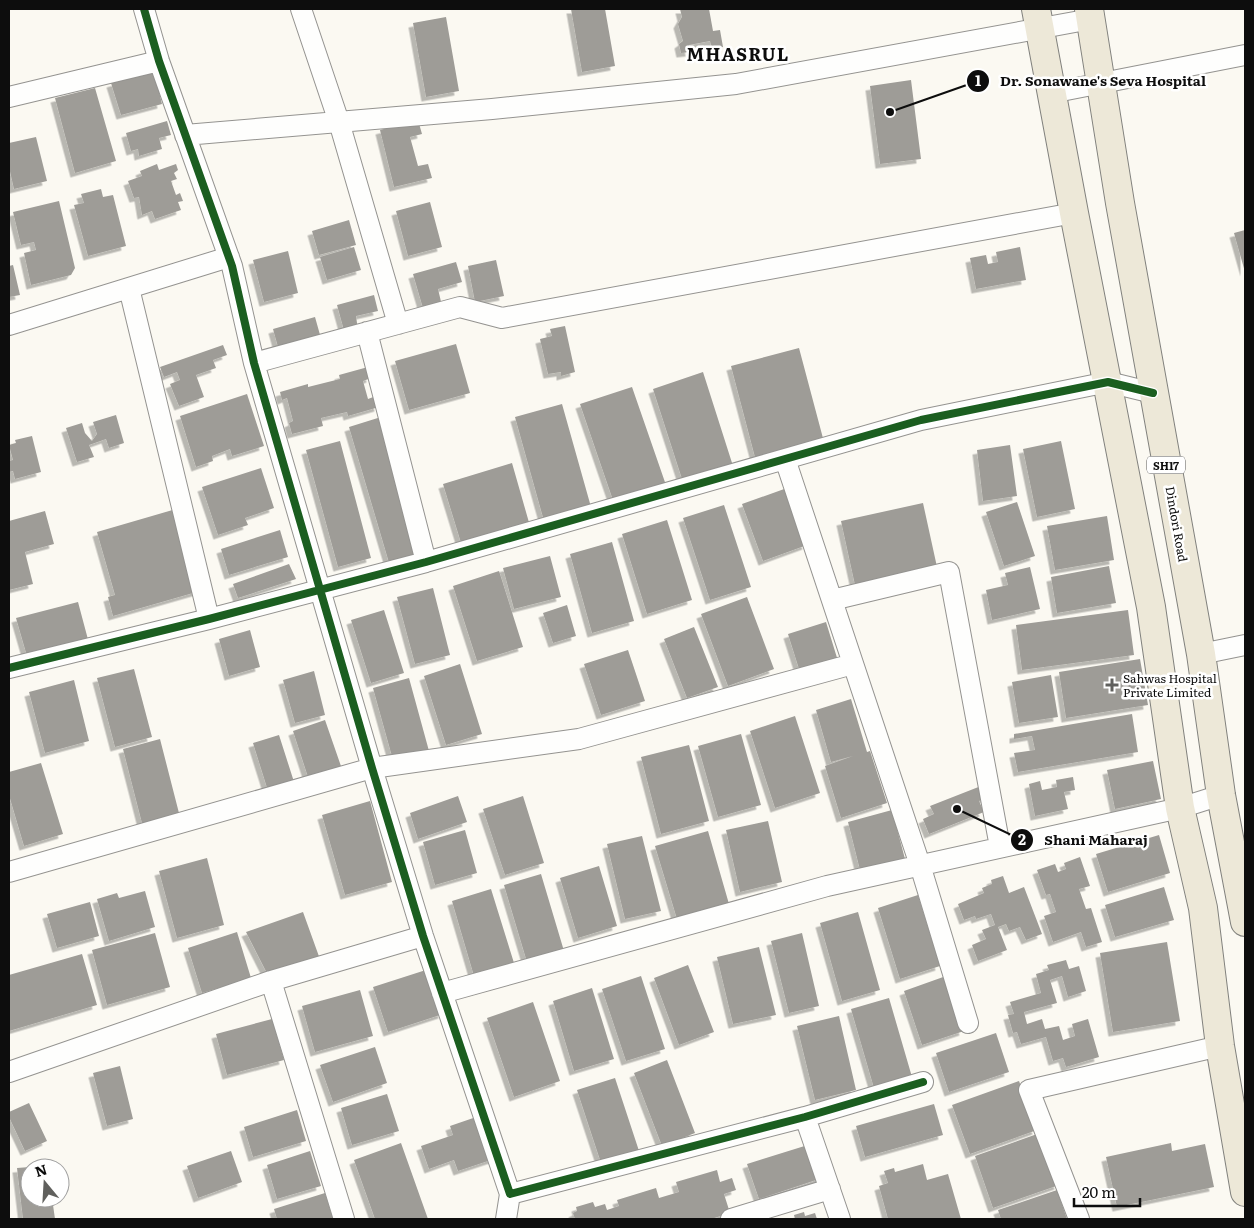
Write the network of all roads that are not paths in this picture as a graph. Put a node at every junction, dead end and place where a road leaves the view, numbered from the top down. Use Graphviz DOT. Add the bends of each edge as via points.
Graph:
graph roads {
  1 [pos="144,9"];
  2 [pos="300,9"];
  3 [pos="1090,14"];
  4 [pos="1038,19"];
  5 [pos="1245,55"];
  6 [pos="159,61"];
  7 [pos="1101,83"];
  8 [pos="1051,93"];
  9 [pos="9,97"];
  10 [pos="339,122"];
  11 [pos="185,135"];
  12 [pos="1074,213"];
  13 [pos="229,257"];
  14 [pos="129,288"];
  15 [pos="398,324"];
  16 [pos="9,325"];
  17 [pos="367,332"];
  18 [pos="254,363"];
  19 [pos="1108,382"];
  20 [pos="1153,393"];
  21 [pos="785,459"];
  22 [pos="426,562"];
  23 [pos="321,589"];
  24 [pos="832,600"];
  25 [pos="208,619"];
  26 [pos="1245,645"];
  27 [pos="1201,654"];
  28 [pos="853,664"];
  29 [pos="9,668"];
  30 [pos="372,768"];
  31 [pos="1221,795"];
  32 [pos="1180,808"];
  33 [pos="1000,847"];
  34 [pos="920,865"];
  35 [pos="9,872"];
  36 [pos="1245,922"];
  37 [pos="423,936"];
  38 [pos="271,981"];
  39 [pos="442,993"];
  40 [pos="968,1023"];
  41 [pos="1220,1046"];
  42 [pos="9,1072"];
  43 [pos="923,1082"];
  44 [pos="805,1117"];
  45 [pos="830,1189"];
  46 [pos="1245,1192"];
  47 [pos="510,1194"];
  48 [pos="344,1219"];
  49 [pos="506,1219"];
  50 [pos="731,1219"];
  51 [pos="840,1219"];
  52 [pos="1079,1219"];
  1 -- 6 [label="street"];
  2 -- 10 [label="street"];
  3 -- 4 [label="street"];
  3 -- 7 [label="main road, Dindori Road / SH17"];
  4 -- 8 [label="main road"];
  4 -- 10 [label="street" via="736,84"];
  5 -- 7 [label="street"];
  6 -- 9 [label="street"];
  6 -- 11 [label="street"];
  7 -- 8 [label="street"];
  7 -- 20 [label="main road, Dindori Road / SH17"];
  8 -- 12 [label="main road"];
  10 -- 11 [label="street"];
  10 -- 15 [label="street"];
  11 -- 13 [label="street"];
  12 -- 15 [label="street" via="502,318 460,308"];
  12 -- 19 [label="main road"];
  13 -- 14 [label="street"];
  13 -- 18 [label="street"];
  14 -- 16 [label="street"];
  14 -- 25 [label="street"];
  15 -- 17 [label="street"];
  17 -- 18 [label="street"];
  17 -- 22 [label="street"];
  18 -- 23 [label="street"];
  19 -- 20 [label="street"];
  19 -- 21 [label="street" via="921,420"];
  19 -- 32 [label="main road" via="1151,607"];
  20 -- 27 [label="main road, Dindori Road / SH17"];
  21 -- 22 [label="street"];
  21 -- 24 [label="street"];
  22 -- 23 [label="street"];
  23 -- 25 [label="street"];
  23 -- 30 [label="street"];
  24 -- 28 [label="street"];
  24 -- 33 [label="street" via="949,572"];
  25 -- 29 [label="street"];
  26 -- 27 [label="street"];
  27 -- 31 [label="main road, Dindori Road / SH17"];
  28 -- 30 [label="street" via="579,739"];
  28 -- 34 [label="street"];
  30 -- 35 [label="street"];
  30 -- 37 [label="street"];
  31 -- 32 [label="street"];
  31 -- 36 [label="main road, Dindori Road / SH17"];
  32 -- 33 [label="street"];
  32 -- 41 [label="main road" via="1203,908"];
  33 -- 34 [label="street"];
  34 -- 39 [label="street" via="827,886"];
  34 -- 40 [label="street"];
  37 -- 38 [label="street"];
  37 -- 39 [label="street"];
  38 -- 42 [label="street"];
  38 -- 48 [label="street"];
  39 -- 47 [label="street"];
  41 -- 46 [label="main road"];
  41 -- 52 [label="street" via="1029,1090"];
  43 -- 44 [label="street"];
  44 -- 45 [label="street"];
  44 -- 47 [label="street"];
  45 -- 50 [label="street"];
  45 -- 51 [label="street"];
  47 -- 49 [label="street"];
}
